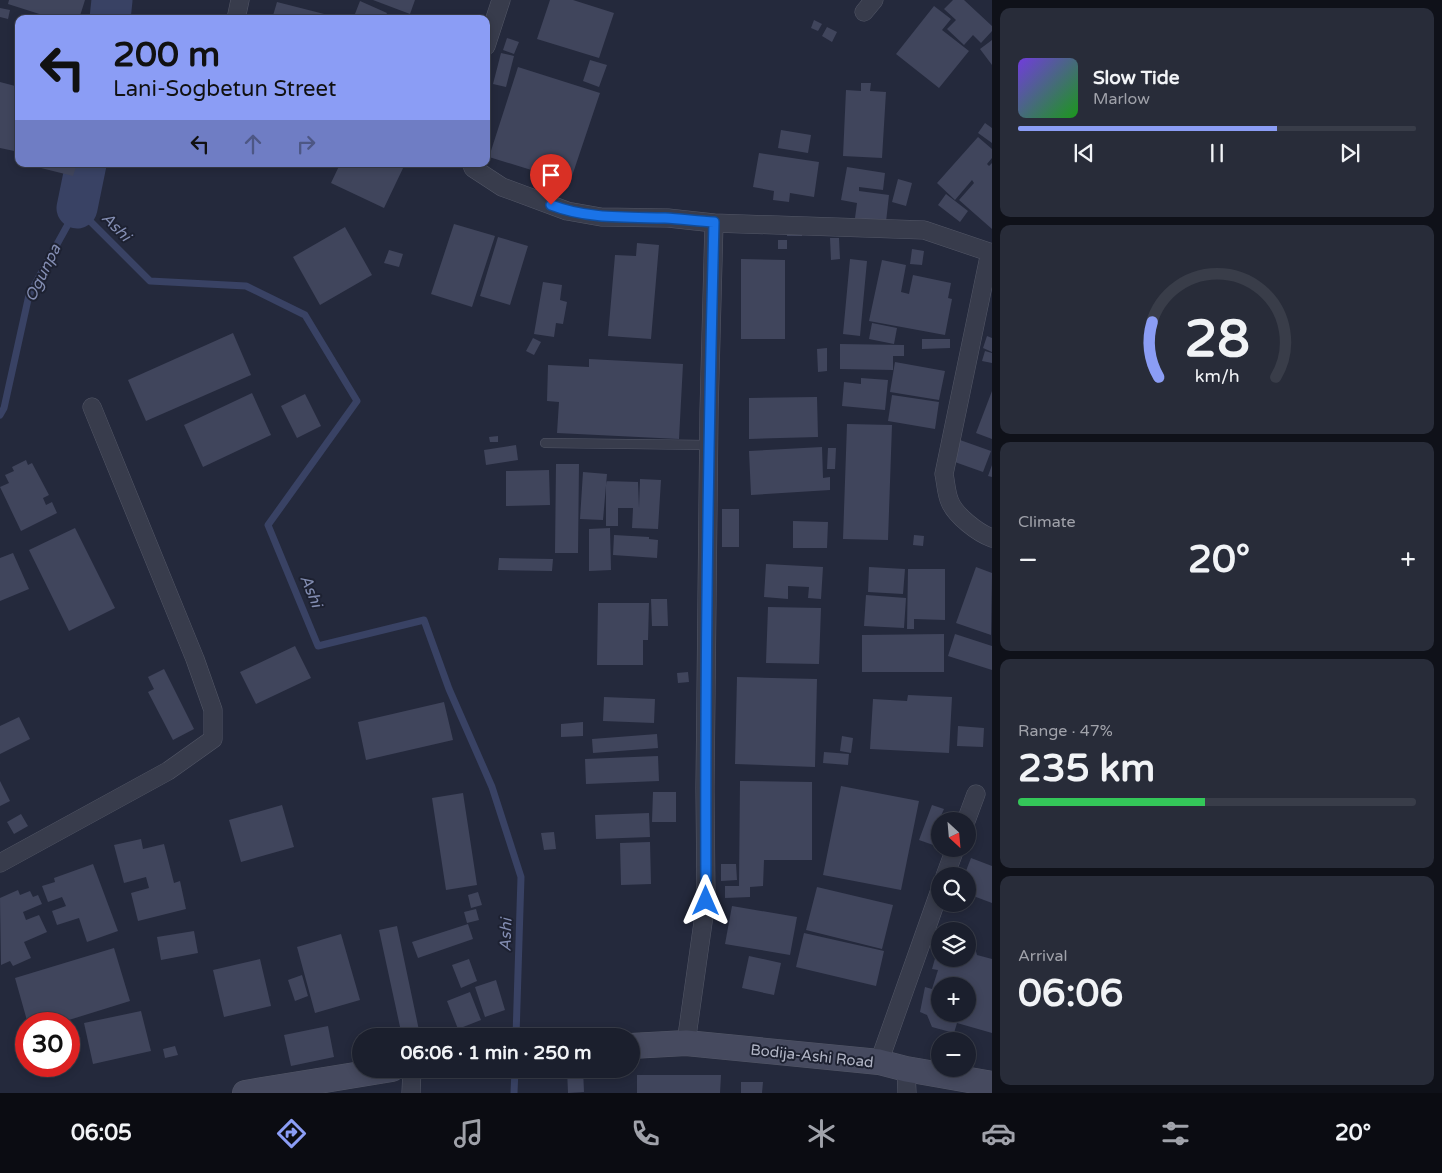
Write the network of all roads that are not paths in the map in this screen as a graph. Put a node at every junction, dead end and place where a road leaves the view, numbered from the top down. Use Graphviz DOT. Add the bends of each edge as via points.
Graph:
graph roads {
  1 [pos="240,0"];
  2 [pos="501,0"];
  3 [pos="237,15"];
  4 [pos="490,34"];
  5 [pos="473,167"];
  6 [pos="714,222"];
  7 [pos="991,252"];
  8 [pos="92,407"];
  9 [pos="545,443"];
  10 [pos="709,445"];
  11 [pos="992,538"];
  12 [pos="976,794"];
  13 [pos="969,812"];
  14 [pos="0,863"];
  15 [pos="932,912"];
  16 [pos="686,1043"];
  17 [pos="640,1046"];
  18 [pos="879,1062"];
  19 [pos="906,1069"];
  20 [pos="352,1076"];
  21 [pos="412,1078"];
  22 [pos="992,1084"];
  23 [pos="245,1093"];
  24 [pos="411,1093"];
  25 [pos="907,1093"];
  1 -- 3 [label="street"];
  2 -- 4 [label="street"];
  5 -- 6 [label="street" via="502,187 567,211 601,217"];
  6 -- 7 [label="street" via="924,230"];
  6 -- 10 [label="street"];
  7 -- 11 [label="street" via="944,474 950,502 965,521"];
  8 -- 14 [label="street" via="198,667 213,710 213,738 168,771"];
  9 -- 10 [label="lane"];
  10 -- 16 [label="street" via="706,901"];
  12 -- 13 [label="street"];
  15 -- 18 [label="street"];
  16 -- 17 [label="street, Bodija-Ashi Road"];
  16 -- 18 [label="street, Bodija-Ashi Road"];
  18 -- 19 [label="street, Bodija-Ashi Road"];
  19 -- 22 [label="street, Bodija-Ashi Road"];
  19 -- 25 [label="street"];
  20 -- 23 [label="street"];
  21 -- 24 [label="street"];
}
